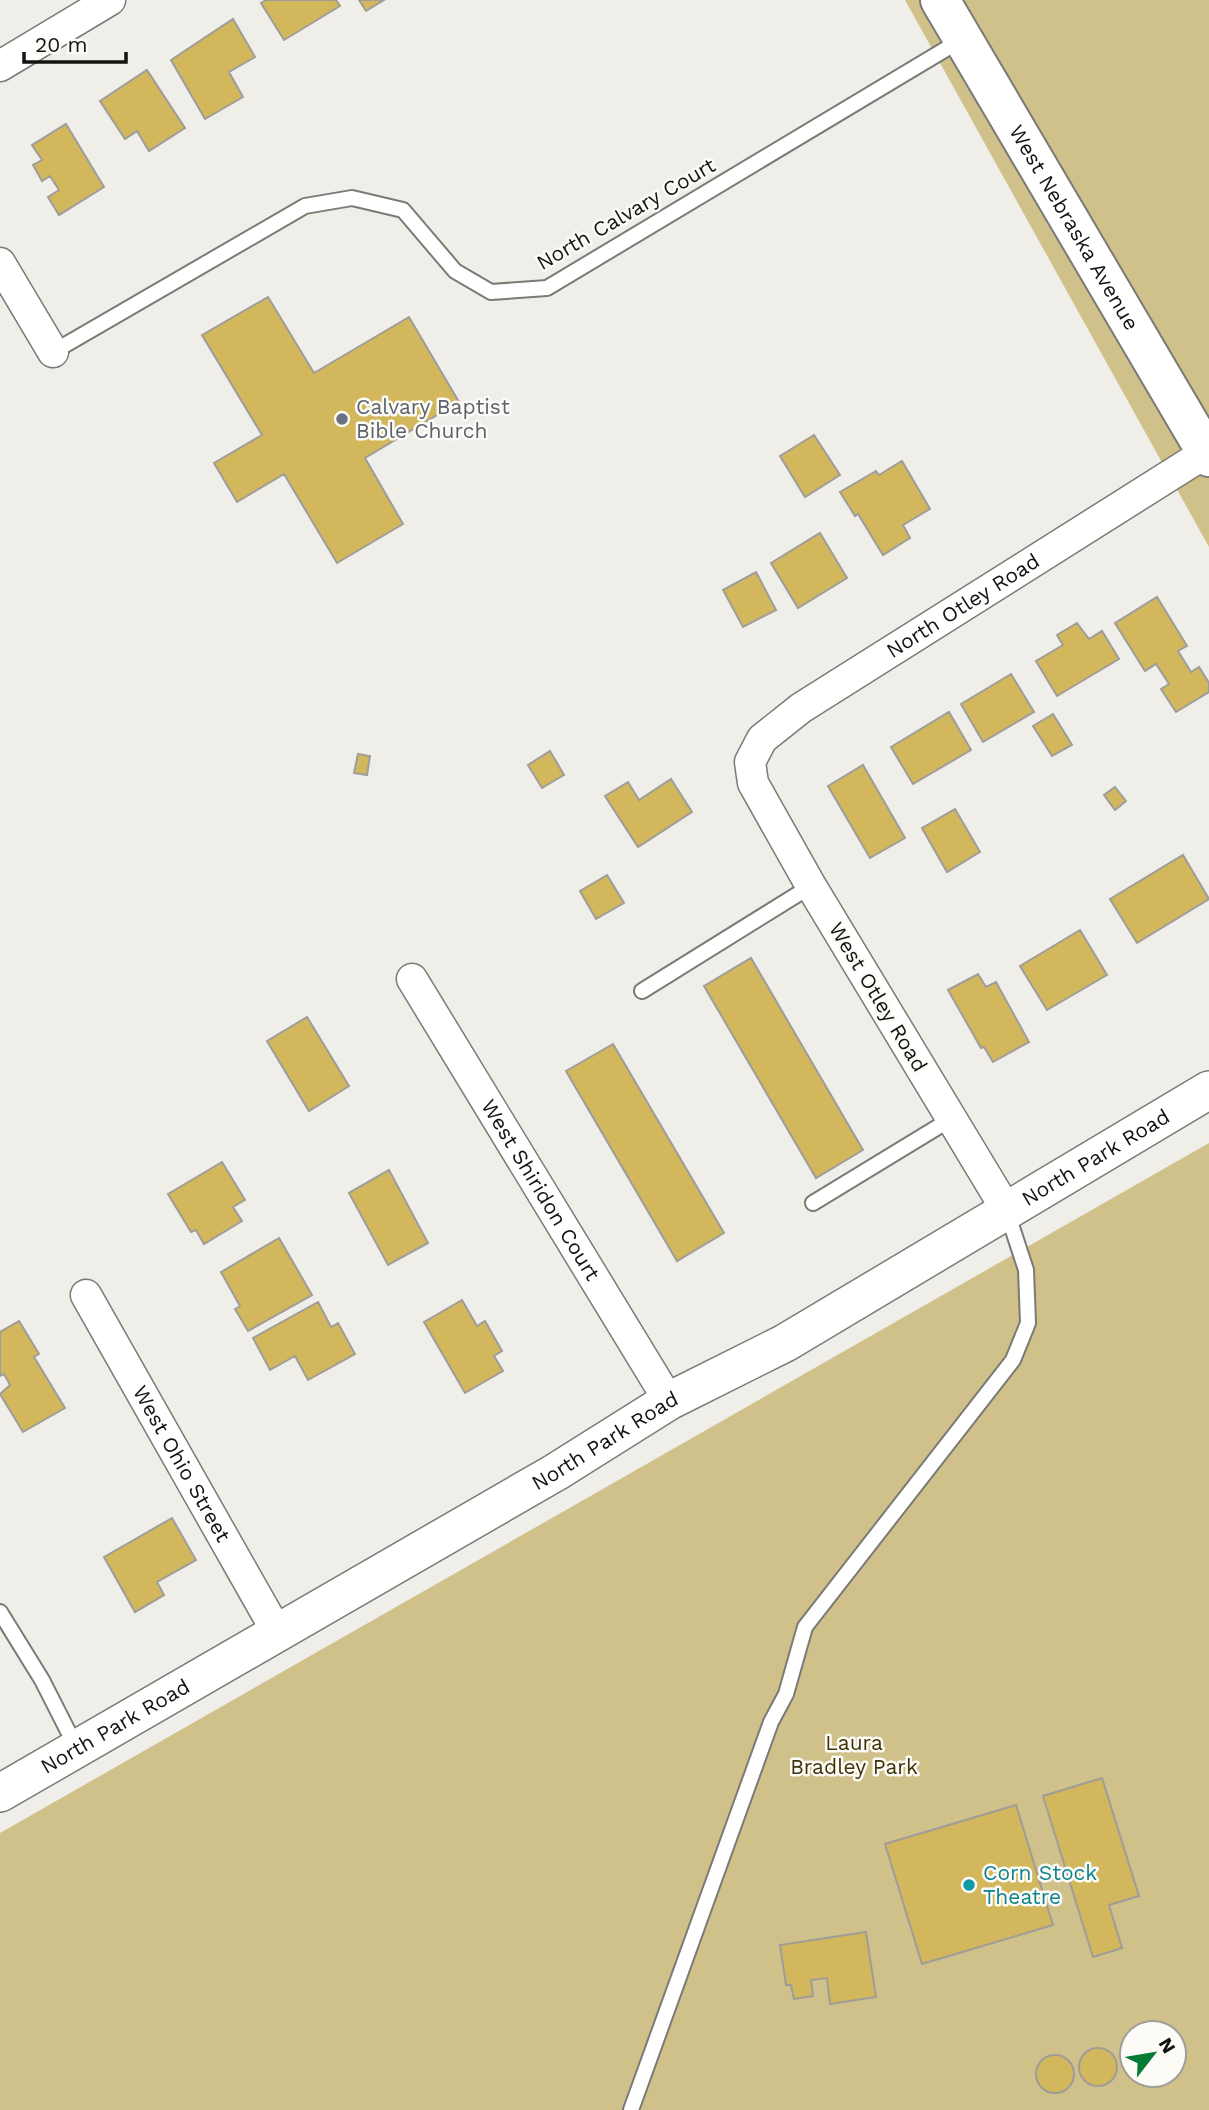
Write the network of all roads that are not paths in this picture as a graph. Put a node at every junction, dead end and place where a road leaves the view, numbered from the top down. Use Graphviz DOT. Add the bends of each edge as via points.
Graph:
graph roads {
  1 [pos="110,0"];
  2 [pos="940,0"];
  3 [pos="963,39"];
  4 [pos="0,66"];
  5 [pos="0,263"];
  6 [pos="53,352"];
  7 [pos="1208,455"];
  8 [pos="753,783"];
  9 [pos="811,886"];
  10 [pos="412,979"];
  11 [pos="642,991"];
  12 [pos="1209,1090"];
  13 [pos="951,1119"];
  14 [pos="813,1203"];
  15 [pos="1006,1209"];
  16 [pos="86,1295"];
  17 [pos="669,1401"];
  18 [pos="0,1612"];
  19 [pos="277,1632"];
  20 [pos="76,1749"];
  21 [pos="0,1793"];
  22 [pos="631,2110"];
  1 -- 4 [label="street"];
  2 -- 3 [label="main road, West Nebraska Avenue"];
  3 -- 6 [label="lane, North Calvary Court" via="547,288 491,292 455,271 403,210 352,198 305,206"];
  3 -- 7 [label="main road, West Nebraska Avenue"];
  5 -- 6 [label="street"];
  7 -- 8 [label="street, North Otley Road" via="800,708 762,738 750,762"];
  8 -- 9 [label="street, West Otley Road"];
  9 -- 11 [label="lane"];
  9 -- 13 [label="street, West Otley Road"];
  10 -- 17 [label="street, West Shiridon Court"];
  12 -- 15 [label="street, North Park Road"];
  13 -- 14 [label="lane"];
  13 -- 15 [label="street, West Otley Road"];
  15 -- 17 [label="street, North Park Road" via="785,1343"];
  15 -- 22 [label="lane" via="1026,1270 1028,1323 1013,1360 805,1627 786,1694 771,1723"];
  16 -- 19 [label="street, West Ohio Street"];
  17 -- 19 [label="street, North Park Road" via="556,1472"];
  18 -- 20 [label="lane" via="42,1680"];
  19 -- 20 [label="street, North Park Road"];
  20 -- 21 [label="street, North Park Road"];
}
